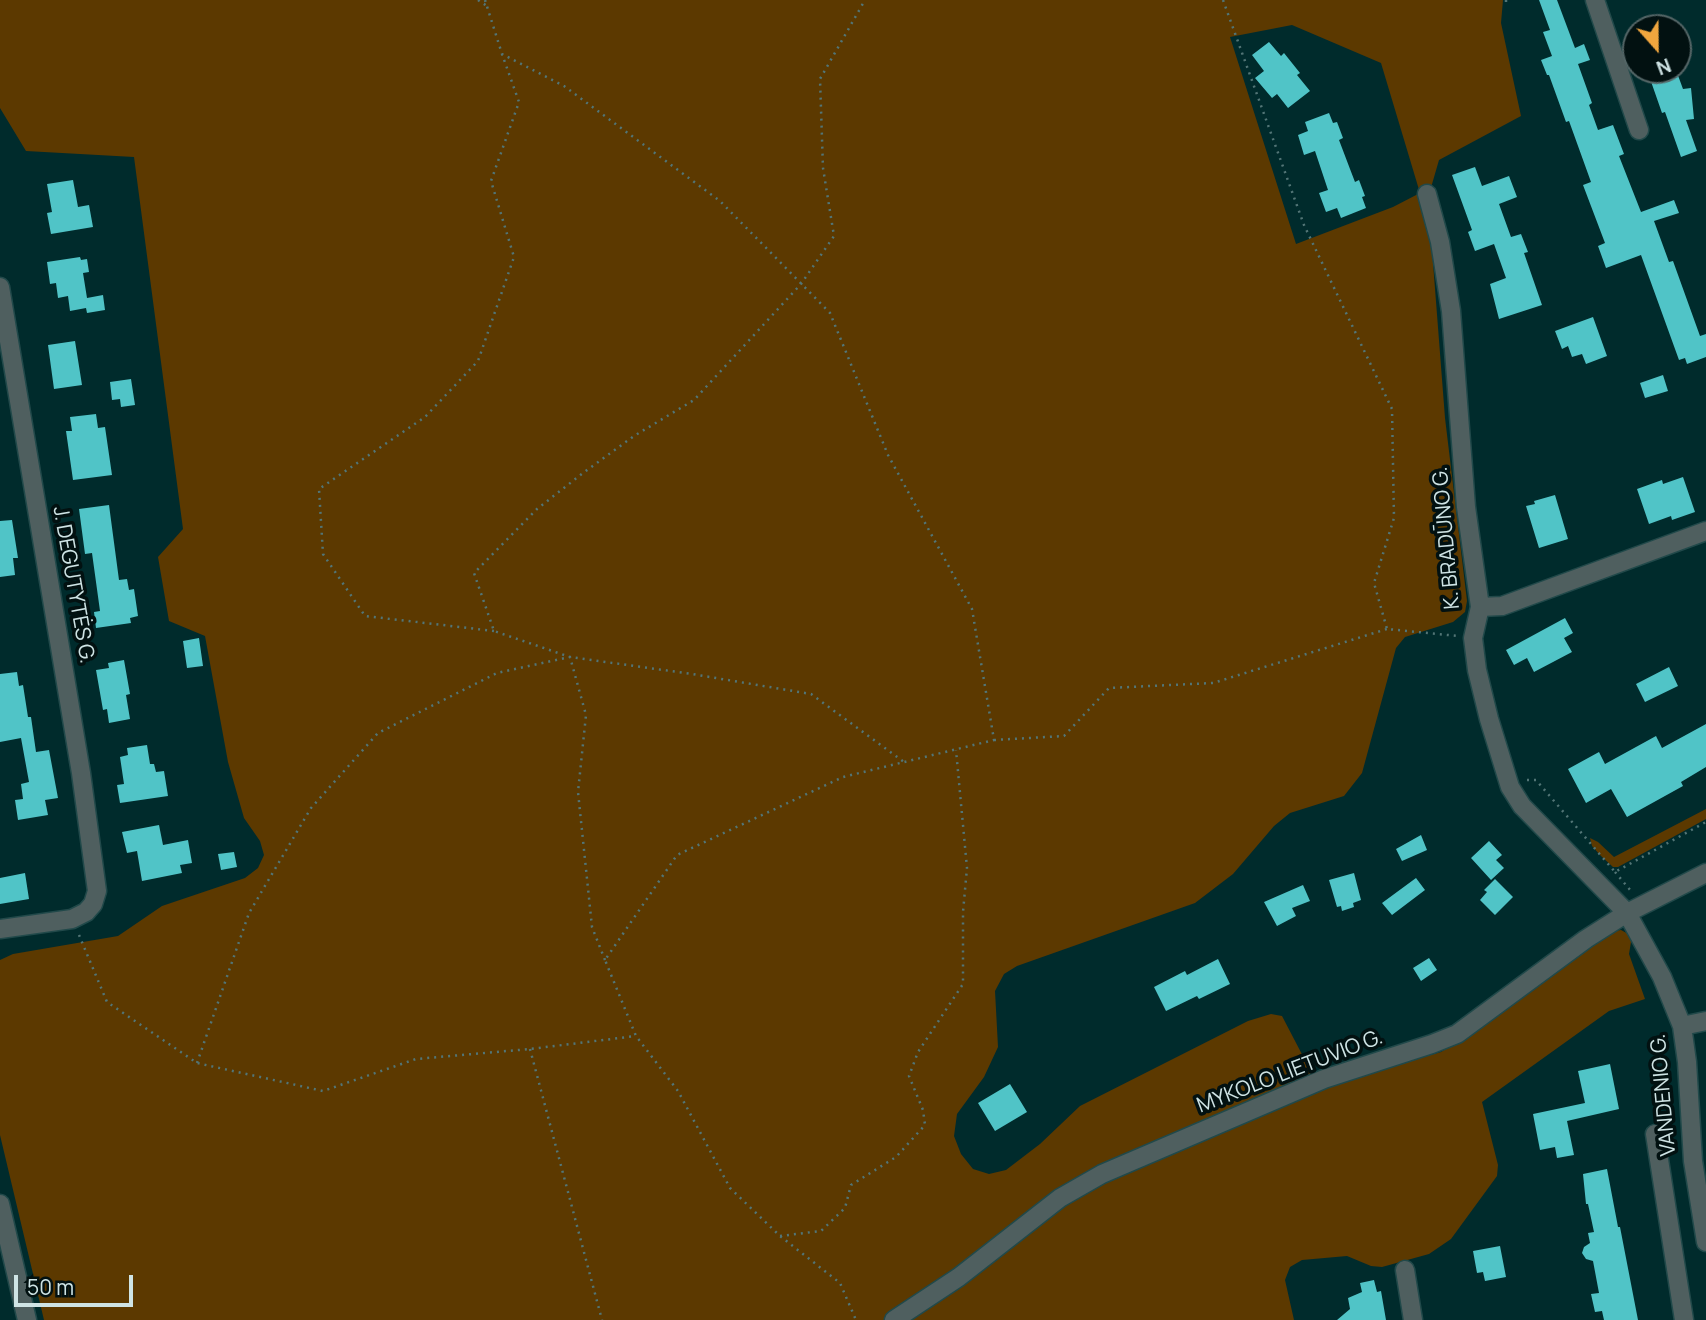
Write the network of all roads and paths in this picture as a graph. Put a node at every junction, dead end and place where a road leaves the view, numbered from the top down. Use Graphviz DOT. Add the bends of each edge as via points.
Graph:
graph roads {
  1 [pos="478,0"];
  2 [pos="485,0"];
  3 [pos="865,0"];
  4 [pos="1223,0"];
  5 [pos="1506,0"];
  6 [pos="1595,0"];
  7 [pos="487,6"];
  8 [pos="1507,6"];
  9 [pos="502,54"];
  10 [pos="1639,130"];
  11 [pos="1427,194"];
  12 [pos="801,284"];
  13 [pos="0,287"];
  14 [pos="1706,531"];
  15 [pos="1480,607"];
  16 [pos="1387,629"];
  17 [pos="494,631"];
  18 [pos="1474,638"];
  19 [pos="570,657"];
  20 [pos="994,740"];
  21 [pos="956,750"];
  22 [pos="904,762"];
  23 [pos="1536,780"];
  24 [pos="1706,822"];
  25 [pos="1706,873"];
  26 [pos="1627,914"];
  27 [pos="72,919"];
  28 [pos="0,929"];
  29 [pos="604,960"];
  30 [pos="1706,1021"];
  31 [pos="1682,1026"];
  32 [pos="636,1036"];
  33 [pos="530,1049"];
  34 [pos="197,1063"];
  35 [pos="1655,1134"];
  36 [pos="0,1204"];
  37 [pos="1705,1235"];
  38 [pos="780,1236"];
  39 [pos="1405,1270"];
  40 [pos="27,1320"];
  41 [pos="602,1320"];
  42 [pos="856,1320"];
  43 [pos="894,1320"];
  44 [pos="1413,1320"];
  45 [pos="1684,1320"];
  1 -- 7 [label="path"];
  2 -- 7 [label="path"];
  3 -- 12 [label="path" via="820,79 823,168 835,236"];
  4 -- 16 [label="path" via="1304,225 1392,409 1394,518 1374,583"];
  5 -- 8 [label="path"];
  6 -- 10 [label="street"];
  7 -- 9 [label="path"];
  9 -- 12 [label="path" via="564,86 720,201"];
  9 -- 17 [label="path" via="519,102 491,181 514,257 478,362 425,417 319,489 323,554 365,616"];
  11 -- 15 [label="street, K. BRADŪNO G." via="1451,311 1466,507"];
  12 -- 17 [label="path" via="694,400 634,436 537,509 474,573"];
  12 -- 20 [label="path" via="830,313 888,455 972,609"];
  13 -- 27 [label="street, J. DEGUTYTĖS G." via="97,891 86,912"];
  14 -- 15 [label="street" via="1502,606"];
  15 -- 18 [label="street, K. BRADŪNO G."];
  16 -- 18 [label="path"];
  16 -- 20 [label="path" via="1213,683 1109,688 1064,736"];
  17 -- 19 [label="path"];
  18 -- 26 [label="street, K. BRADŪNO G." via="1477,670 1510,787 1537,824"];
  19 -- 22 [label="path" via="811,694"];
  19 -- 29 [label="path" via="586,715 578,792 592,927"];
  19 -- 34 [label="path" via="497,673 378,733 311,808 249,913"];
  20 -- 21 [label="path"];
  21 -- 22 [label="path"];
  21 -- 38 [label="path" via="967,868 963,984 918,1052 909,1076 925,1125 896,1157 851,1185 845,1208 821,1231"];
  22 -- 29 [label="path" via="843,777 677,855"];
  23 -- 24 [label="path" via="1615,872"];
  25 -- 26 [label="street, MYKOLO LIETUVIO G."];
  26 -- 31 [label="street, VANDENIO G." via="1662,977"];
  26 -- 43 [label="street, MYKOLO LIETUVIO G." via="1457,1034 1324,1079 1102,1174 1060,1198 959,1277"];
  27 -- 28 [label="street"];
  27 -- 34 [label="path" via="107,1002"];
  29 -- 32 [label="path"];
  30 -- 31 [label="street"];
  31 -- 37 [label="street, VANDENIO G." via="1693,1161"];
  32 -- 33 [label="path"];
  32 -- 38 [label="path" via="678,1091 730,1188"];
  33 -- 34 [label="path" via="416,1059 323,1091"];
  33 -- 41 [label="path"];
  35 -- 45 [label="street"];
  36 -- 40 [label="street"];
  38 -- 42 [label="path" via="840,1283"];
  39 -- 44 [label="street"];
}
